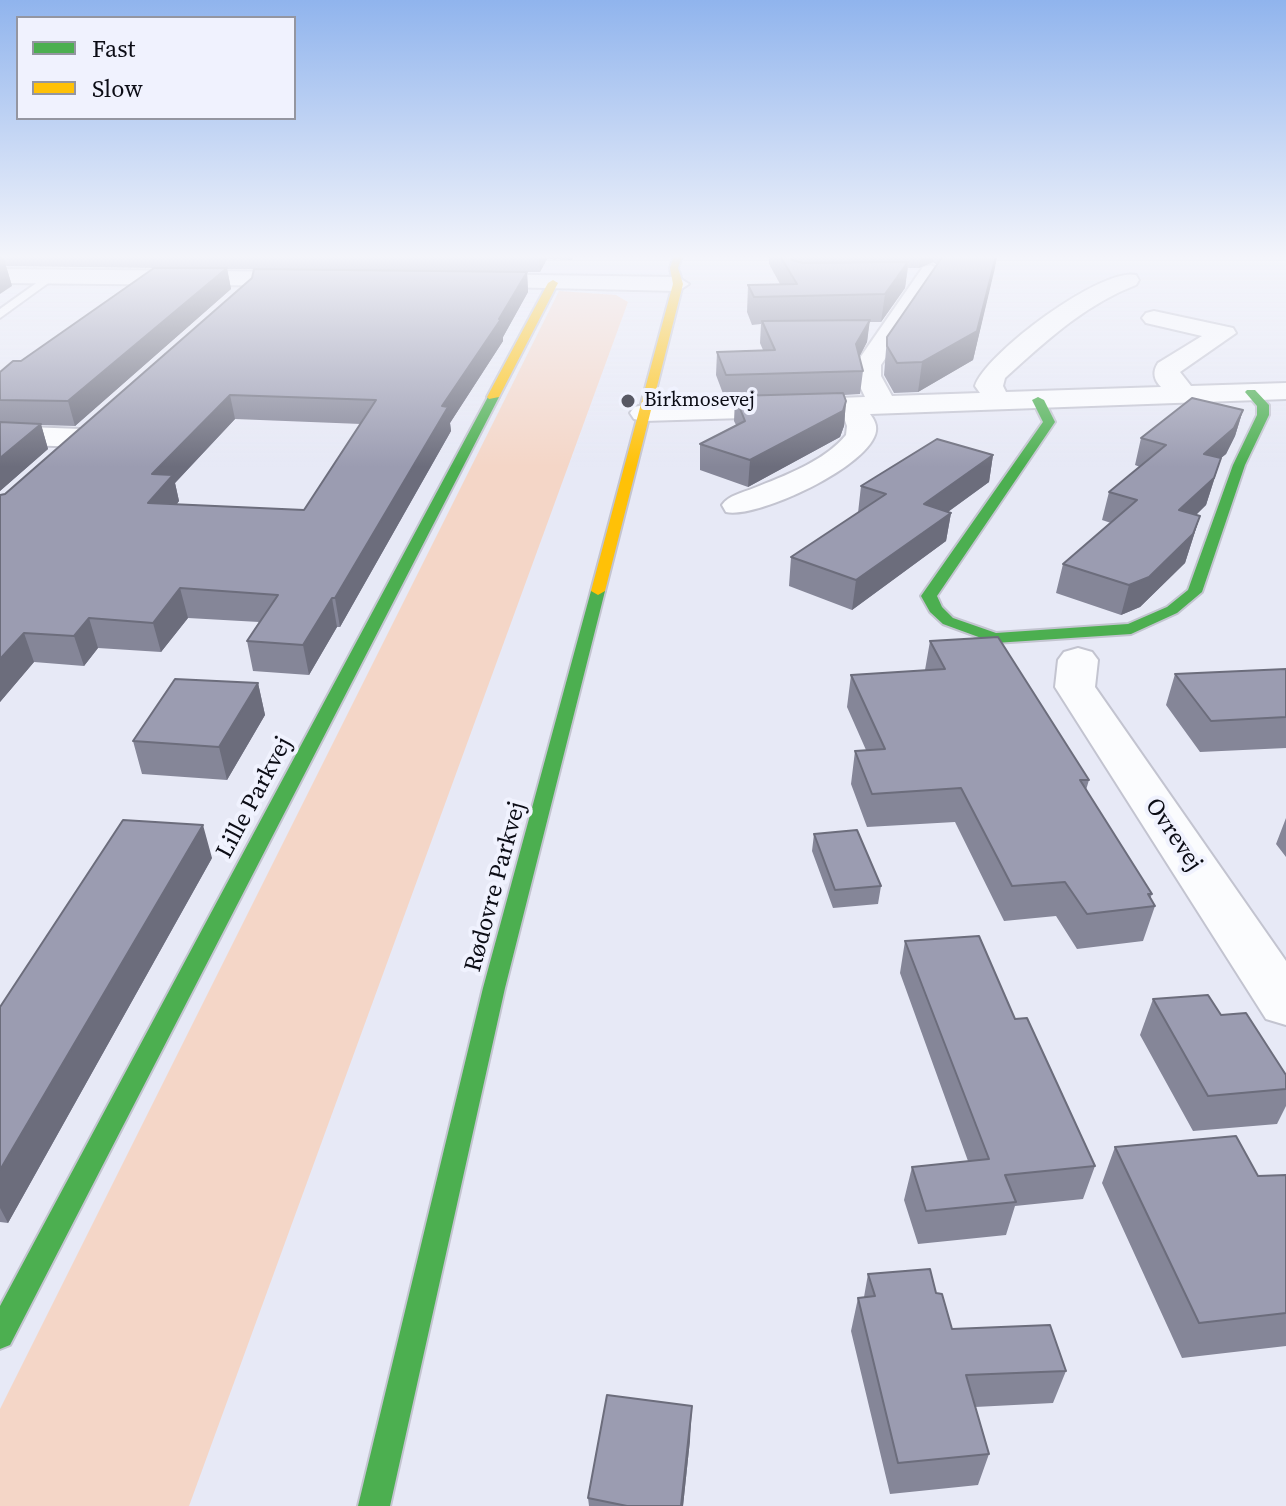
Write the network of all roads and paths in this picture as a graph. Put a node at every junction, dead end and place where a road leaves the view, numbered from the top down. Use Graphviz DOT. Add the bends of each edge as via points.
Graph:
graph roads {
  1 [pos="530,326"];
  2 [pos="667,326"];
  3 [pos="892,326"];
  4 [pos="1051,326"];
  5 [pos="1193,326"];
  6 [pos="860,331"];
  7 [pos="888,332"];
  8 [pos="1286,391"];
  9 [pos="1251,392"];
  10 [pos="1183,394"];
  11 [pos="1038,400"];
  12 [pos="998,401"];
  13 [pos="883,405"];
  14 [pos="851,406"];
  15 [pos="644,413"];
  16 [pos="0,435"];
  17 [pos="58,459"];
  18 [pos="738,505"];
  19 [pos="1078,660"];
  20 [pos="1286,1004"];
  21 [pos="0,1335"];
  22 [pos="374,1506"];
  1 -- 21 [label="street, Lille Parkvej"];
  2 -- 15 [label="street, Rødovre Parkvej"];
  3 -- 7 [label="street"];
  4 -- 12 [label="street" via="992,375 989,386"];
  5 -- 10 [label="street" via="1224,333 1167,369 1168,379"];
  6 -- 7 [label="street"];
  7 -- 13 [label="street" via="868,365"];
  8 -- 9 [label="street"];
  9 -- 10 [label="street"];
  9 -- 11 [label="street" via="1263,405 1263,415 1239,465 1195,592 1172,610 1131,629 995,638 948,621 929,596 1049,422"];
  10 -- 11 [label="street"];
  11 -- 12 [label="street"];
  12 -- 13 [label="street"];
  13 -- 14 [label="street"];
  14 -- 15 [label="street"];
  14 -- 18 [label="street" via="862,431 849,450 765,498"];
  15 -- 22 [label="street, Rødovre Parkvej" via="494,988"];
  16 -- 17 [label="street" via="92,428"];
  19 -- 20 [label="street, Ovrevej" via="1075,687"];
}
